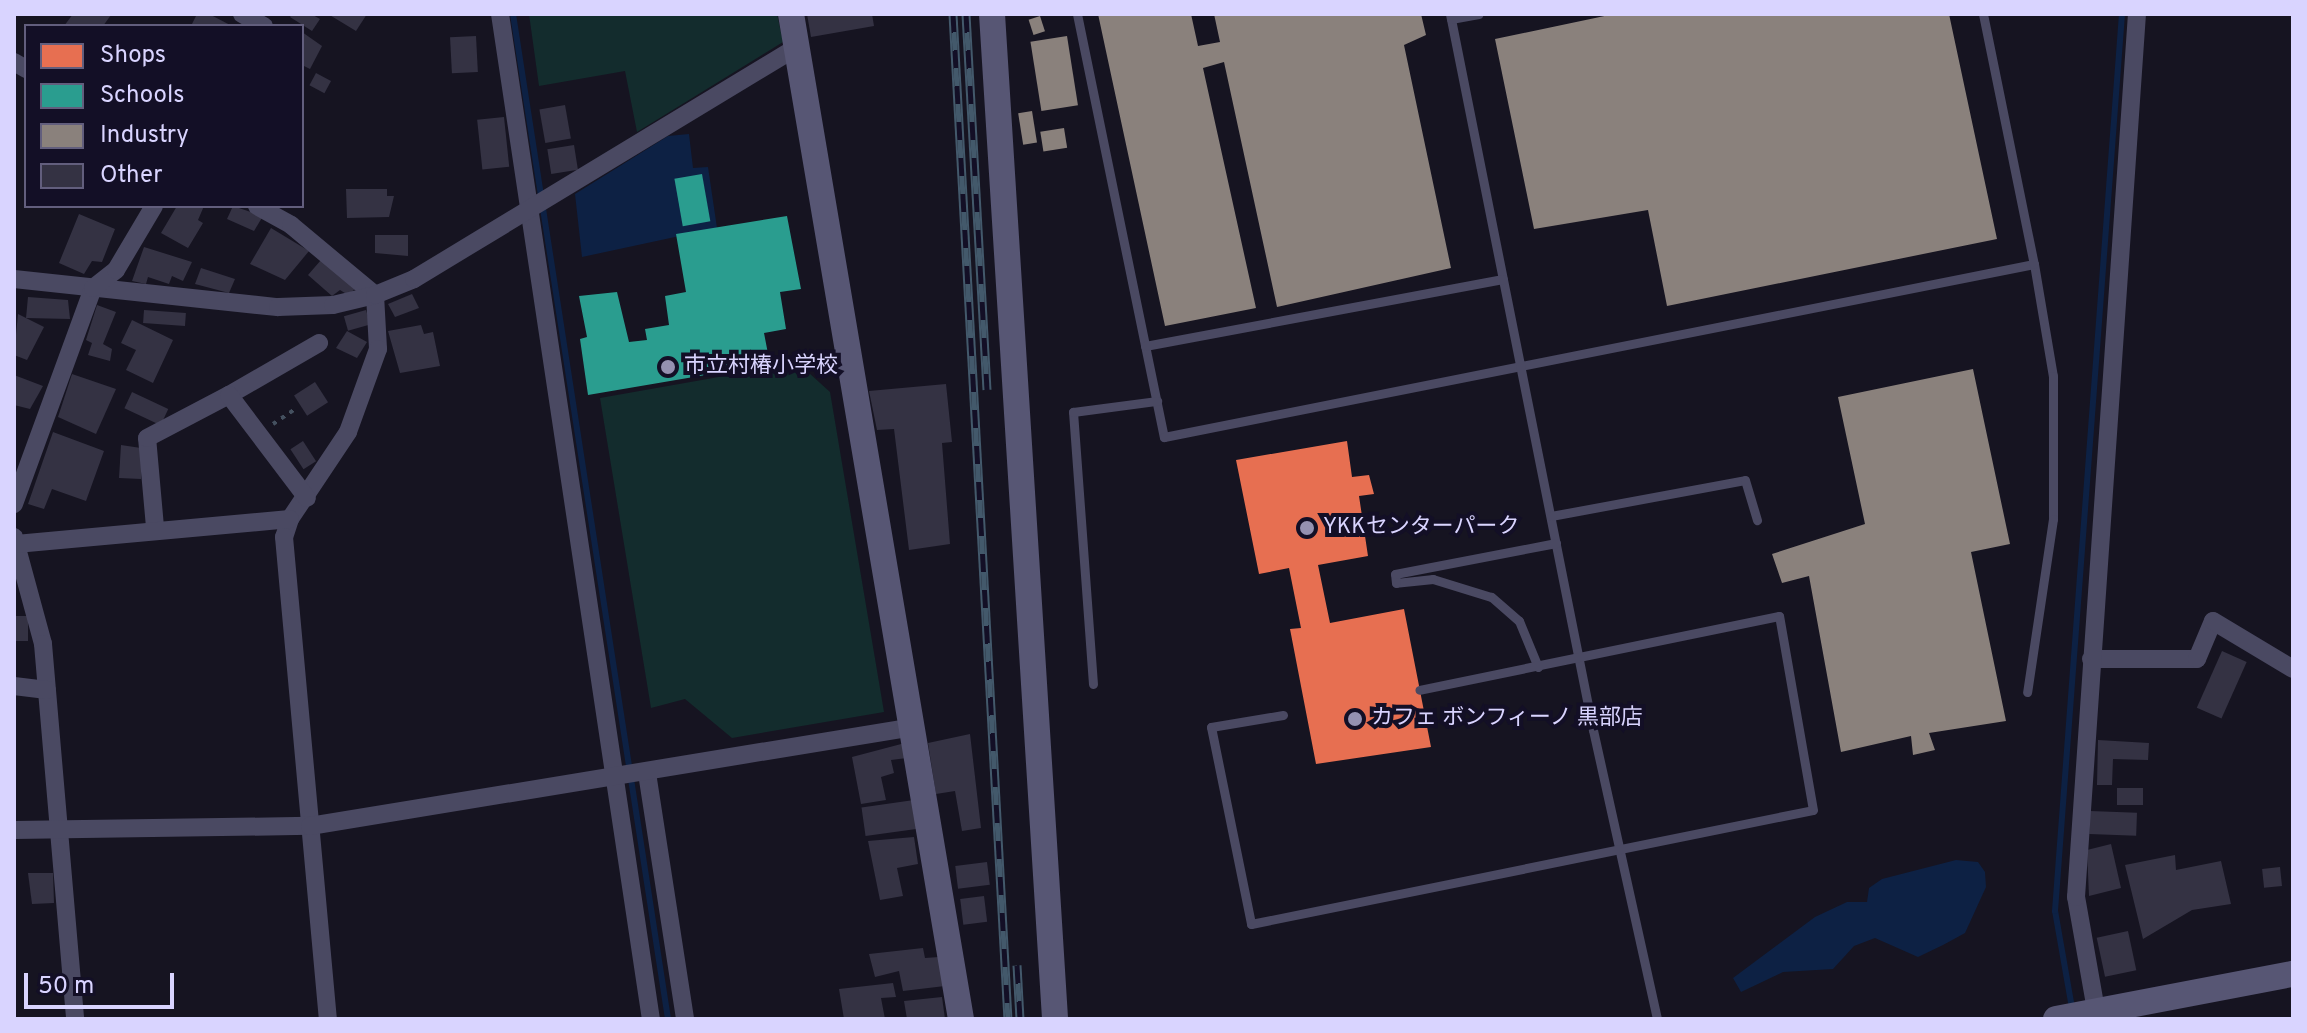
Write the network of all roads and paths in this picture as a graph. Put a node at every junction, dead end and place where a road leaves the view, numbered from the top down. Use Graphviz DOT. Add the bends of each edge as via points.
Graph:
graph roads {
  1 [pos="242,14"];
  2 [pos="500,14"];
  3 [pos="791,14"];
  4 [pos="992,14"];
  5 [pos="1077,14"];
  6 [pos="1479,14"];
  7 [pos="1983,14"];
  8 [pos="2137,14"];
  9 [pos="1450,17"];
  10 [pos="262,24"];
  11 [pos="796,48"];
  12 [pos="153,208"];
  13 [pos="261,208"];
  14 [pos="529,208"];
  15 [pos="2034,264"];
  16 [pos="14,279"];
  17 [pos="1503,279"];
  18 [pos="93,288"];
  19 [pos="375,295"];
  20 [pos="319,343"];
  21 [pos="1145,346"];
  22 [pos="1522,369"];
  23 [pos="229,395"];
  24 [pos="1157,401"];
  25 [pos="295,409"];
  26 [pos="258,434"];
  27 [pos="19,472"];
  28 [pos="307,498"];
  29 [pos="14,504"];
  30 [pos="1551,516"];
  31 [pos="290,519"];
  32 [pos="1757,520"];
  33 [pos="155,527"];
  34 [pos="15,541"];
  35 [pos="1556,543"];
  36 [pos="1579,659"];
  37 [pos="2091,659"];
  38 [pos="1538,667"];
  39 [pos="2293,669"];
  40 [pos="1093,684"];
  41 [pos="14,686"];
  42 [pos="47,690"];
  43 [pos="1420,690"];
  44 [pos="2027,692"];
  45 [pos="1283,715"];
  46 [pos="913,727"];
  47 [pos="647,773"];
  48 [pos="614,778"];
  49 [pos="58,826"];
  50 [pos="310,826"];
  51 [pos="14,830"];
  52 [pos="1619,848"];
  53 [pos="2293,974"];
  54 [pos="2096,1010"];
  55 [pos="75,1019"];
  56 [pos="328,1019"];
  57 [pos="651,1019"];
  58 [pos="685,1019"];
  59 [pos="961,1019"];
  60 [pos="1055,1019"];
  61 [pos="1657,1019"];
  62 [pos="2056,1019"];
  1 -- 10 [label="street"];
  2 -- 14 [label="street"];
  3 -- 11 [label="street"];
  4 -- 60 [label="street"];
  5 -- 21 [label="lane"];
  6 -- 9 [label="lane"];
  7 -- 15 [label="lane"];
  8 -- 37 [label="street"];
  9 -- 17 [label="lane"];
  11 -- 14 [label="street"];
  11 -- 46 [label="street"];
  12 -- 18 [label="street" via="116,270"];
  13 -- 19 [label="street" via="291,225"];
  14 -- 19 [label="street" via="414,279"];
  14 -- 48 [label="street"];
  15 -- 22 [label="lane"];
  15 -- 44 [label="lane" via="2053,376 2053,519"];
  16 -- 18 [label="street"];
  17 -- 21 [label="lane"];
  17 -- 22 [label="lane"];
  18 -- 19 [label="street" via="278,307 333,305"];
  18 -- 27 [label="street"];
  19 -- 28 [label="street" via="378,349 348,432"];
  20 -- 23 [label="street"];
  21 -- 24 [label="lane"];
  22 -- 24 [label="lane" via="1164,437"];
  22 -- 30 [label="lane"];
  23 -- 26 [label="street"];
  23 -- 33 [label="street" via="147,438"];
  24 -- 40 [label="lane" via="1073,412"];
  25 -- 26 [label="path"];
  26 -- 28 [label="street"];
  27 -- 29 [label="street"];
  28 -- 31 [label="street"];
  30 -- 32 [label="lane" via="1745,480"];
  30 -- 35 [label="lane"];
  31 -- 33 [label="street"];
  31 -- 50 [label="street" via="284,537"];
  33 -- 34 [label="street"];
  34 -- 42 [label="street" via="43,644"];
  35 -- 36 [label="lane"];
  35 -- 38 [label="lane" via="1395,574 1396,583 1433,579 1491,597 1519,621"];
  36 -- 38 [label="lane"];
  36 -- 52 [label="lane"];
  36 -- 52 [label="lane" via="1680,633 1779,616 1813,810"];
  37 -- 39 [label="street" via="2197,659 2213,621"];
  37 -- 54 [label="street" via="2076,897"];
  38 -- 43 [label="lane"];
  41 -- 42 [label="street"];
  42 -- 49 [label="street"];
  45 -- 52 [label="lane" via="1211,727 1251,924"];
  46 -- 47 [label="street"];
  46 -- 59 [label="street"];
  47 -- 48 [label="street"];
  47 -- 58 [label="street"];
  48 -- 50 [label="street"];
  48 -- 57 [label="street"];
  49 -- 50 [label="street"];
  49 -- 51 [label="street"];
  49 -- 55 [label="street"];
  50 -- 56 [label="street"];
  52 -- 61 [label="lane"];
  53 -- 54 [label="street"];
  54 -- 62 [label="street"];
}
